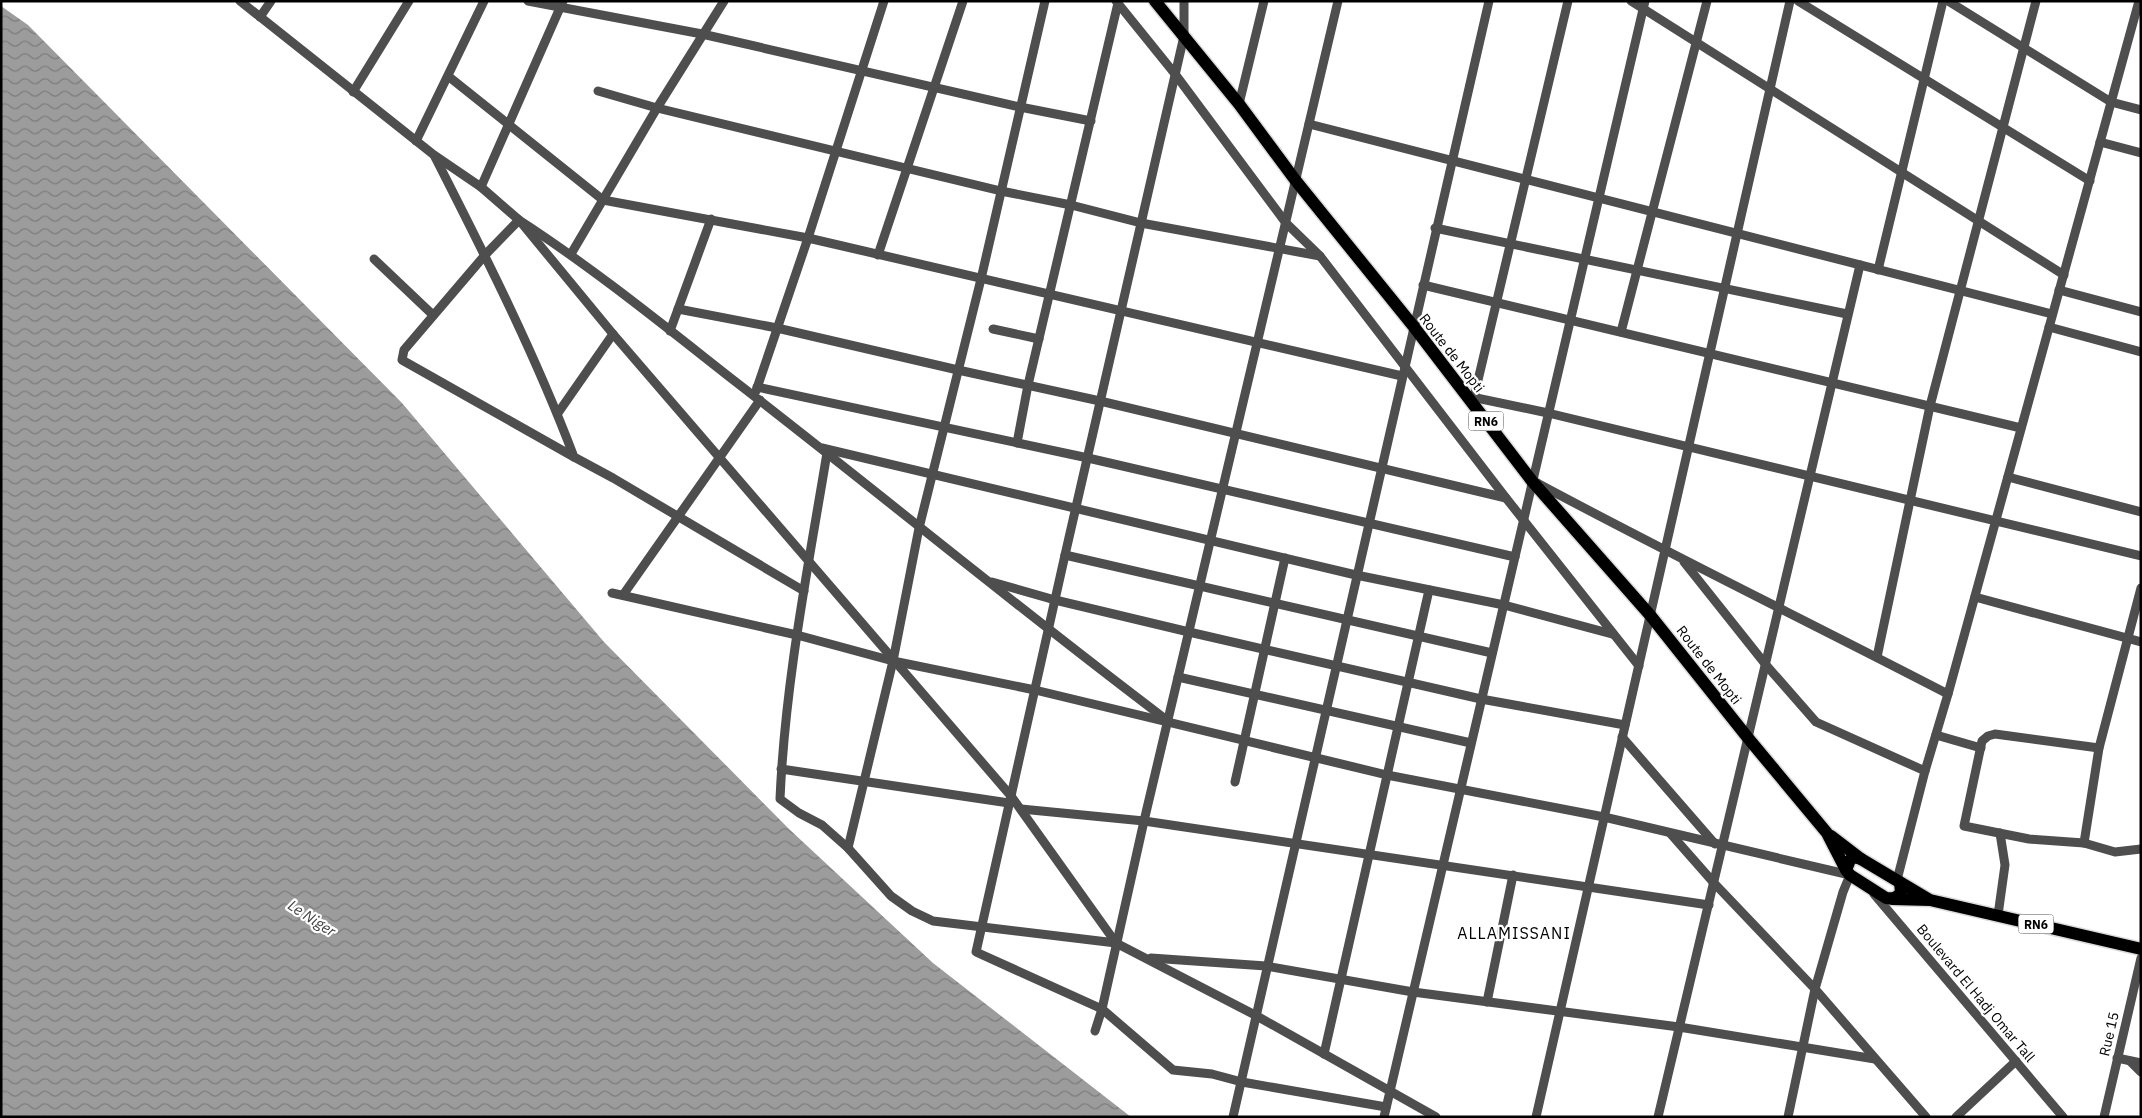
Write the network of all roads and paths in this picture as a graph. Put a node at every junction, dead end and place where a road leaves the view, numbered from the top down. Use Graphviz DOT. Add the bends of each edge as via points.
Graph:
graph roads {
  1 [pos="240,1"];
  2 [pos="271,1"];
  3 [pos="409,1"];
  4 [pos="484,1"];
  5 [pos="528,1"];
  6 [pos="724,1"];
  7 [pos="884,1"];
  8 [pos="963,1"];
  9 [pos="1045,1"];
  10 [pos="1155,1"];
  11 [pos="1184,1"];
  12 [pos="1264,1"];
  13 [pos="1338,1"];
  14 [pos="1489,1"];
  15 [pos="1568,1"];
  16 [pos="1631,1"];
  17 [pos="1706,1"];
  18 [pos="1790,1"];
  19 [pos="1798,1"];
  20 [pos="1943,1"];
  21 [pos="1948,1"];
  22 [pos="2036,1"];
  23 [pos="2139,1"];
  24 [pos="1117,2"];
  25 [pos="561,5"];
  26 [pos="1644,5"];
  27 [pos="260,17"];
  28 [pos="2136,29"];
  29 [pos="702,34"];
  30 [pos="1184,36"];
  31 [pos="1696,43"];
  32 [pos="2024,48"];
  33 [pos="862,69"];
  34 [pos="1175,74"];
  35 [pos="448,76"];
  36 [pos="1925,79"];
  37 [pos="935,86"];
  38 [pos="1770,89"];
  39 [pos="598,91"];
  40 [pos="353,92"];
  41 [pos="2111,102"];
  42 [pos="1239,104"];
  43 [pos="1020,107"];
  44 [pos="657,108"];
  45 [pos="2141,110"];
  46 [pos="1091,122"];
  47 [pos="507,124"];
  48 [pos="1309,124"];
  49 [pos="2003,127"];
  50 [pos="416,140"];
  51 [pos="2100,142"];
  52 [pos="837,151"];
  53 [pos="2141,153"];
  54 [pos="434,155"];
  55 [pos="1452,160"];
  56 [pos="908,168"];
  57 [pos="1902,173"];
  58 [pos="1525,179"];
  59 [pos="1296,181"];
  60 [pos="2090,181"];
  61 [pos="481,187"];
  62 [pos="1002,191"];
  63 [pos="1599,198"];
  64 [pos="603,200"];
  65 [pos="1070,205"];
  66 [pos="1652,212"];
  67 [pos="711,219"];
  68 [pos="519,220"];
  69 [pos="1979,221"];
  70 [pos="1141,223"];
  71 [pos="1286,223"];
  72 [pos="1435,228"];
  73 [pos="1737,234"];
  74 [pos="808,238"];
  75 [pos="1509,244"];
  76 [pos="1280,249"];
  77 [pos="571,254"];
  78 [pos="485,255"];
  79 [pos="878,255"];
  80 [pos="1320,256"];
  81 [pos="374,259"];
  82 [pos="1583,259"];
  83 [pos="1860,265"];
  84 [pos="1636,270"];
  85 [pos="1878,270"];
  86 [pos="2064,275"];
  87 [pos="981,279"];
  88 [pos="1423,285"];
  89 [pos="1724,288"];
  90 [pos="2059,290"];
  91 [pos="1960,291"];
  92 [pos="1050,295"];
  93 [pos="1496,303"];
  94 [pos="678,309"];
  95 [pos="1120,312"];
  96 [pos="2141,312"];
  97 [pos="1847,314"];
  98 [pos="2052,314"];
  99 [pos="433,315"];
  100 [pos="1570,320"];
  101 [pos="1414,327"];
  102 [pos="2049,327"];
  103 [pos="777,328"];
  104 [pos="993,329"];
  105 [pos="670,331"];
  106 [pos="1621,332"];
  107 [pos="613,334"];
  108 [pos="1039,339"];
  109 [pos="1257,344"];
  110 [pos="2141,352"];
  111 [pos="1710,354"];
  112 [pos="958,370"];
  113 [pos="1403,372"];
  114 [pos="1831,383"];
  115 [pos="1028,386"];
  116 [pos="757,394"];
  117 [pos="1470,396"];
  118 [pos="1100,401"];
  119 [pos="1930,406"];
  120 [pos="558,413"];
  121 [pos="1548,413"];
  122 [pos="942,428"];
  123 [pos="2021,428"];
  124 [pos="1236,435"];
  125 [pos="1017,444"];
  126 [pos="818,447"];
  127 [pos="1688,447"];
  128 [pos="827,454"];
  129 [pos="574,457"];
  130 [pos="1088,458"];
  131 [pos="720,459"];
  132 [pos="1381,467"];
  133 [pos="932,475"];
  134 [pos="1809,476"];
  135 [pos="2008,477"];
  136 [pos="1532,481"];
  137 [pos="1222,490"];
  138 [pos="1506,498"];
  139 [pos="1909,500"];
  140 [pos="1076,507"];
  141 [pos="2141,512"];
  142 [pos="677,517"];
  143 [pos="1523,520"];
  144 [pos="1996,521"];
  145 [pos="1368,522"];
  146 [pos="919,528"];
  147 [pos="1211,540"];
  148 [pos="1665,552"];
  149 [pos="1065,555"];
  150 [pos="2141,556"];
  151 [pos="1515,557"];
  152 [pos="1285,558"];
  153 [pos="1682,560"];
  154 [pos="809,562"];
  155 [pos="1356,575"];
  156 [pos="986,581"];
  157 [pos="1200,587"];
  158 [pos="2141,588"];
  159 [pos="1429,590"];
  160 [pos="804,591"];
  161 [pos="612,593"];
  162 [pos="623,596"];
  163 [pos="1975,597"];
  164 [pos="1055,600"];
  165 [pos="1275,604"];
  166 [pos="1504,605"];
  167 [pos="1779,606"];
  168 [pos="1650,615"];
  169 [pos="1346,620"];
  170 [pos="1048,631"];
  171 [pos="1189,632"];
  172 [pos="1612,634"];
  173 [pos="797,635"];
  174 [pos="1419,637"];
  175 [pos="2128,638"];
  176 [pos="2141,642"];
  177 [pos="1265,649"];
  178 [pos="1492,653"];
  179 [pos="1877,657"];
  180 [pos="893,661"];
  181 [pos="1336,664"];
  182 [pos="1766,664"];
  183 [pos="1639,666"];
  184 [pos="1178,677"];
  185 [pos="1408,682"];
  186 [pos="1035,690"];
  187 [pos="1255,693"];
  188 [pos="1948,694"];
  189 [pos="1482,699"];
  190 [pos="1325,710"];
  191 [pos="1168,722"];
  192 [pos="1625,725"];
  193 [pos="1398,727"];
  194 [pos="1936,735"];
  195 [pos="1622,737"];
  196 [pos="1748,738"];
  197 [pos="1244,740"];
  198 [pos="1471,743"];
  199 [pos="1981,748"];
  200 [pos="2099,748"];
  201 [pos="1314,757"];
  202 [pos="781,769"];
  203 [pos="1925,771"];
  204 [pos="1388,775"];
  205 [pos="865,781"];
  206 [pos="1235,782"];
  207 [pos="1460,790"];
  208 [pos="1010,800"];
  209 [pos="1021,809"];
  210 [pos="1604,817"];
  211 [pos="1144,821"];
  212 [pos="1670,833"];
  213 [pos="2000,833"];
  214 [pos="1827,834"];
  215 [pos="1294,842"];
  216 [pos="2084,843"];
  217 [pos="1719,845"];
  218 [pos="848,848"];
  219 [pos="2141,850"];
  220 [pos="1370,854"];
  221 [pos="1861,858"];
  222 [pos="1902,858"];
  223 [pos="1443,865"];
  224 [pos="1879,870"];
  225 [pos="1848,872"];
  226 [pos="1512,875"];
  227 [pos="1898,882"];
  228 [pos="1714,883"];
  229 [pos="1589,886"];
  230 [pos="1868,887"];
  231 [pos="1892,899"];
  232 [pos="1930,900"];
  233 [pos="1708,905"];
  234 [pos="1998,915"];
  235 [pos="982,925"];
  236 [pos="1116,942"];
  237 [pos="2141,949"];
  238 [pos="1148,958"];
  239 [pos="2141,958"];
  240 [pos="1266,966"];
  241 [pos="1341,980"];
  242 [pos="1815,989"];
  243 [pos="1413,992"];
  244 [pos="1487,1002"];
  245 [pos="1102,1009"];
  246 [pos="1561,1012"];
  247 [pos="1254,1015"];
  248 [pos="1679,1027"];
  249 [pos="1095,1031"];
  250 [pos="1803,1046"];
  251 [pos="1324,1054"];
  252 [pos="2117,1058"];
  253 [pos="1875,1059"];
  254 [pos="2016,1060"];
  255 [pos="2130,1060"];
  256 [pos="2141,1062"];
  257 [pos="2141,1072"];
  258 [pos="1242,1082"];
  259 [pos="1390,1091"];
  260 [pos="1386,1107"];
  261 [pos="1233,1117"];
  262 [pos="1384,1117"];
  263 [pos="1436,1117"];
  264 [pos="1536,1117"];
  265 [pos="1658,1117"];
  266 [pos="1788,1117"];
  267 [pos="1926,1117"];
  268 [pos="1956,1117"];
  269 [pos="2063,1117"];
  270 [pos="2104,1117"];
  1 -- 27 [label="street"];
  2 -- 27 [label="street"];
  3 -- 40 [label="street"];
  4 -- 35 [label="street"];
  5 -- 25 [label="street"];
  6 -- 29 [label="street"];
  7 -- 33 [label="street"];
  8 -- 37 [label="street"];
  9 -- 43 [label="street"];
  10 -- 30 [label="highway, Route de Mopti / RN6"];
  11 -- 30 [label="street"];
  12 -- 42 [label="street"];
  13 -- 48 [label="street"];
  14 -- 55 [label="street"];
  15 -- 58 [label="street"];
  16 -- 26 [label="street"];
  17 -- 31 [label="street"];
  18 -- 38 [label="street"];
  19 -- 36 [label="street"];
  20 -- 36 [label="street"];
  21 -- 32 [label="street"];
  22 -- 32 [label="street"];
  23 -- 28 [label="street"];
  24 -- 34 [label="street"];
  24 -- 46 [label="street"];
  25 -- 29 [label="street"];
  25 -- 47 [label="street"];
  26 -- 31 [label="street"];
  26 -- 63 [label="street"];
  27 -- 40 [label="street"];
  28 -- 41 [label="street"];
  29 -- 33 [label="street"];
  29 -- 44 [label="street"];
  30 -- 34 [label="street"];
  30 -- 42 [label="highway, Route de Mopti / RN6"];
  31 -- 38 [label="street"];
  31 -- 66 [label="street"];
  32 -- 41 [label="street"];
  32 -- 49 [label="street"];
  33 -- 37 [label="street"];
  33 -- 52 [label="street"];
  34 -- 70 [label="street"];
  34 -- 71 [label="street"];
  35 -- 47 [label="street"];
  35 -- 50 [label="street"];
  36 -- 49 [label="street"];
  36 -- 57 [label="street"];
  37 -- 43 [label="street"];
  37 -- 56 [label="street"];
  38 -- 57 [label="street"];
  38 -- 73 [label="street"];
  39 -- 44 [label="street"];
  40 -- 50 [label="street"];
  41 -- 45 [label="street"];
  41 -- 51 [label="street"];
  42 -- 59 [label="highway, Route de Mopti / RN6"];
  43 -- 46 [label="street"];
  43 -- 62 [label="street"];
  44 -- 52 [label="street"];
  44 -- 64 [label="street"];
  46 -- 65 [label="street"];
  47 -- 61 [label="street"];
  47 -- 64 [label="street"];
  48 -- 55 [label="street"];
  48 -- 59 [label="street"];
  49 -- 60 [label="street"];
  49 -- 69 [label="street"];
  50 -- 54 [label="street"];
  51 -- 53 [label="street"];
  51 -- 60 [label="street"];
  52 -- 56 [label="street"];
  52 -- 74 [label="street"];
  54 -- 61 [label="street"];
  54 -- 78 [label="street"];
  55 -- 58 [label="street"];
  55 -- 72 [label="street"];
  56 -- 62 [label="street"];
  56 -- 79 [label="street"];
  57 -- 69 [label="street"];
  57 -- 85 [label="street"];
  58 -- 63 [label="street"];
  58 -- 75 [label="street"];
  59 -- 71 [label="street"];
  59 -- 101 [label="highway, Route de Mopti / RN6"];
  60 -- 86 [label="street"];
  61 -- 68 [label="street"];
  62 -- 65 [label="street"];
  62 -- 87 [label="street"];
  63 -- 66 [label="street"];
  63 -- 82 [label="street"];
  64 -- 67 [label="street"];
  64 -- 77 [label="street"];
  65 -- 70 [label="street"];
  65 -- 92 [label="street"];
  66 -- 73 [label="street"];
  66 -- 84 [label="street"];
  67 -- 74 [label="street"];
  67 -- 94 [label="street"];
  68 -- 77 [label="street"];
  68 -- 78 [label="street"];
  68 -- 107 [label="street"];
  69 -- 86 [label="street"];
  69 -- 91 [label="street"];
  70 -- 76 [label="street"];
  70 -- 95 [label="street"];
  71 -- 76 [label="street"];
  71 -- 80 [label="street"];
  72 -- 75 [label="street"];
  72 -- 88 [label="street"];
  73 -- 83 [label="street"];
  73 -- 89 [label="street"];
  74 -- 79 [label="street"];
  74 -- 103 [label="street"];
  75 -- 82 [label="street"];
  75 -- 93 [label="street"];
  76 -- 80 [label="street"];
  76 -- 109 [label="street"];
  77 -- 105 [label="street"];
  78 -- 99 [label="street"];
  78 -- 120 [label="street"];
  79 -- 87 [label="street"];
  80 -- 113 [label="street"];
  81 -- 99 [label="street"];
  82 -- 84 [label="street"];
  82 -- 100 [label="street"];
  83 -- 85 [label="street"];
  83 -- 97 [label="street"];
  84 -- 89 [label="street"];
  84 -- 106 [label="street"];
  85 -- 91 [label="street"];
  86 -- 90 [label="street"];
  87 -- 92 [label="street"];
  87 -- 112 [label="street"];
  88 -- 93 [label="street"];
  88 -- 101 [label="street"];
  89 -- 97 [label="street"];
  89 -- 111 [label="street"];
  90 -- 96 [label="street"];
  90 -- 98 [label="street"];
  91 -- 98 [label="street"];
  91 -- 119 [label="street"];
  92 -- 95 [label="street"];
  92 -- 108 [label="street"];
  93 -- 100 [label="street"];
  93 -- 117 [label="street"];
  94 -- 103 [label="street"];
  94 -- 105 [label="street"];
  95 -- 109 [label="street"];
  95 -- 118 [label="street"];
  97 -- 114 [label="street"];
  98 -- 102 [label="street"];
  99 -- 129 [label="street" via="404,350 402,360"];
  100 -- 106 [label="street"];
  100 -- 121 [label="street"];
  101 -- 113 [label="street"];
  101 -- 117 [label="highway, Route de Mopti / RN6"];
  102 -- 110 [label="street"];
  102 -- 123 [label="street"];
  103 -- 112 [label="street"];
  103 -- 116 [label="street"];
  104 -- 108 [label="street"];
  105 -- 116 [label="street"];
  106 -- 111 [label="street"];
  107 -- 120 [label="street"];
  107 -- 131 [label="street"];
  108 -- 115 [label="street"];
  109 -- 113 [label="street"];
  109 -- 124 [label="street"];
  111 -- 114 [label="street"];
  111 -- 127 [label="street"];
  112 -- 115 [label="street"];
  112 -- 122 [label="street"];
  113 -- 132 [label="street"];
  113 -- 138 [label="street"];
  114 -- 119 [label="street"];
  114 -- 134 [label="street"];
  115 -- 118 [label="street"];
  115 -- 125 [label="street"];
  116 -- 122 [label="street"];
  116 -- 126 [label="street"];
  116 -- 131 [label="street"];
  117 -- 121 [label="street"];
  117 -- 136 [label="highway, Route de Mopti / RN6"];
  118 -- 124 [label="street"];
  118 -- 130 [label="street"];
  119 -- 123 [label="street"];
  119 -- 139 [label="street"];
  120 -- 129 [label="street"];
  121 -- 127 [label="street"];
  121 -- 136 [label="street"];
  122 -- 125 [label="street"];
  122 -- 133 [label="street"];
  123 -- 135 [label="street"];
  124 -- 132 [label="street"];
  124 -- 137 [label="street"];
  125 -- 130 [label="street"];
  126 -- 128 [label="street"];
  126 -- 133 [label="street"];
  127 -- 134 [label="street"];
  127 -- 148 [label="street"];
  128 -- 146 [label="street"];
  128 -- 154 [label="street"];
  129 -- 142 [label="street"];
  130 -- 137 [label="street"];
  130 -- 140 [label="street"];
  131 -- 142 [label="street"];
  131 -- 154 [label="street"];
  132 -- 138 [label="street"];
  132 -- 145 [label="street"];
  133 -- 140 [label="street"];
  133 -- 146 [label="street"];
  134 -- 139 [label="street"];
  134 -- 167 [label="street"];
  135 -- 141 [label="street"];
  135 -- 144 [label="street"];
  136 -- 143 [label="street"];
  136 -- 148 [label="street"];
  136 -- 168 [label="highway, Route de Mopti / RN6"];
  137 -- 145 [label="street"];
  137 -- 147 [label="street"];
  138 -- 143 [label="street"];
  139 -- 144 [label="street"];
  139 -- 179 [label="street"];
  140 -- 147 [label="street"];
  140 -- 149 [label="street"];
  142 -- 160 [label="street"];
  142 -- 162 [label="street"];
  143 -- 151 [label="street"];
  143 -- 172 [label="street"];
  144 -- 150 [label="street"];
  144 -- 163 [label="street"];
  145 -- 151 [label="street"];
  145 -- 155 [label="street"];
  146 -- 156 [label="street"];
  146 -- 180 [label="street"];
  147 -- 152 [label="street"];
  147 -- 157 [label="street"];
  148 -- 153 [label="street"];
  148 -- 168 [label="street"];
  149 -- 157 [label="street"];
  149 -- 164 [label="street"];
  151 -- 166 [label="street"];
  152 -- 155 [label="street"];
  152 -- 165 [label="street"];
  153 -- 167 [label="street"];
  153 -- 182 [label="street"];
  154 -- 160 [label="street"];
  154 -- 180 [label="street"];
  155 -- 159 [label="street"];
  155 -- 169 [label="street"];
  156 -- 164 [label="street"];
  156 -- 170 [label="street"];
  157 -- 165 [label="street"];
  157 -- 171 [label="street"];
  158 -- 175 [label="street"];
  159 -- 166 [label="street"];
  159 -- 174 [label="street"];
  160 -- 173 [label="street"];
  161 -- 162 [label="street"];
  162 -- 173 [label="street"];
  163 -- 175 [label="street"];
  163 -- 188 [label="street"];
  164 -- 170 [label="street"];
  164 -- 171 [label="street"];
  165 -- 169 [label="street"];
  165 -- 177 [label="street"];
  166 -- 172 [label="street"];
  166 -- 178 [label="street"];
  167 -- 179 [label="street"];
  167 -- 182 [label="street"];
  168 -- 183 [label="street"];
  168 -- 196 [label="highway, Route de Mopti / RN6"];
  169 -- 174 [label="street"];
  169 -- 181 [label="street"];
  170 -- 186 [label="street"];
  170 -- 191 [label="street"];
  171 -- 177 [label="street"];
  171 -- 184 [label="street"];
  172 -- 183 [label="street"];
  173 -- 180 [label="street"];
  173 -- 202 [label="street"];
  174 -- 178 [label="street"];
  174 -- 185 [label="street"];
  175 -- 176 [label="street"];
  175 -- 200 [label="street"];
  177 -- 181 [label="street"];
  177 -- 187 [label="street"];
  178 -- 189 [label="street"];
  179 -- 188 [label="street"];
  180 -- 186 [label="street"];
  180 -- 205 [label="street"];
  180 -- 208 [label="street"];
  181 -- 185 [label="street"];
  181 -- 190 [label="street"];
  182 -- 196 [label="street"];
  182 -- 203 [label="street" via="1816,722"];
  183 -- 192 [label="street"];
  184 -- 187 [label="street"];
  184 -- 191 [label="street"];
  185 -- 189 [label="street"];
  185 -- 193 [label="street"];
  186 -- 191 [label="street"];
  186 -- 208 [label="street"];
  187 -- 190 [label="street"];
  187 -- 197 [label="street"];
  188 -- 194 [label="street"];
  189 -- 192 [label="street"];
  189 -- 198 [label="street"];
  190 -- 193 [label="street"];
  190 -- 201 [label="street"];
  191 -- 197 [label="street"];
  191 -- 211 [label="street"];
  192 -- 195 [label="street"];
  193 -- 198 [label="street"];
  193 -- 204 [label="street"];
  194 -- 199 [label="street"];
  194 -- 203 [label="street"];
  195 -- 210 [label="street"];
  195 -- 217 [label="street"];
  196 -- 214 [label="highway, Route de Mopti / RN6"];
  196 -- 217 [label="street"];
  197 -- 201 [label="street"];
  197 -- 206 [label="street"];
  198 -- 207 [label="street"];
  199 -- 200 [label="street" via="1982,741 1995,734"];
  199 -- 213 [label="street" via="1964,826"];
  200 -- 216 [label="street"];
  201 -- 204 [label="street"];
  201 -- 215 [label="street"];
  202 -- 205 [label="street"];
  202 -- 218 [label="street" via="780,799 822,825"];
  203 -- 222 [label="street"];
  204 -- 207 [label="street"];
  204 -- 220 [label="street"];
  205 -- 208 [label="street"];
  205 -- 218 [label="street"];
  207 -- 210 [label="street"];
  207 -- 223 [label="street"];
  208 -- 209 [label="street"];
  208 -- 235 [label="street"];
  209 -- 211 [label="street"];
  209 -- 236 [label="street"];
  210 -- 212 [label="street"];
  210 -- 229 [label="street"];
  211 -- 215 [label="street"];
  211 -- 236 [label="street"];
  212 -- 217 [label="street"];
  212 -- 228 [label="street"];
  213 -- 216 [label="street" via="2029,839"];
  213 -- 234 [label="street" via="2005,865"];
  214 -- 221 [label="highway, Route de Mopti / RN6"];
  214 -- 225 [label="highway, Route de Mopti / RN6"];
  215 -- 220 [label="street"];
  215 -- 240 [label="street"];
  216 -- 219 [label="street" via="2115,852"];
  217 -- 225 [label="street"];
  217 -- 228 [label="street"];
  218 -- 235 [label="street" via="891,896 912,912 933,921"];
  220 -- 223 [label="street"];
  220 -- 241 [label="street"];
  221 -- 224 [label="highway, Route de Mopti"];
  221 -- 225 [label="highway" via="1850,860"];
  222 -- 224 [label="street" via="1894,865"];
  222 -- 227 [label="street"];
  223 -- 226 [label="street"];
  223 -- 243 [label="street"];
  224 -- 227 [label="highway, Route de Mopti"];
  225 -- 230 [label="highway"];
  225 -- 242 [label="street"];
  226 -- 229 [label="street"];
  226 -- 244 [label="street"];
  227 -- 231 [label="highway" via="1901,892"];
  227 -- 232 [label="highway, RN6"];
  228 -- 233 [label="street"];
  228 -- 242 [label="street"];
  229 -- 233 [label="street"];
  229 -- 246 [label="street"];
  230 -- 231 [label="highway"];
  230 -- 254 [label="street, Boulevard El Hadj Omar Tall"];
  231 -- 232 [label="highway, RN6"];
  232 -- 234 [label="highway, RN6"];
  233 -- 248 [label="street"];
  234 -- 237 [label="highway, RN6"];
  235 -- 236 [label="street"];
  235 -- 245 [label="street" via="976,952"];
  236 -- 238 [label="street"];
  236 -- 245 [label="street"];
  238 -- 240 [label="street"];
  238 -- 247 [label="street"];
  239 -- 252 [label="street, Rue 15"];
  240 -- 241 [label="street"];
  240 -- 247 [label="street"];
  241 -- 243 [label="street"];
  241 -- 251 [label="street"];
  242 -- 250 [label="street"];
  242 -- 253 [label="street"];
  243 -- 244 [label="street"];
  243 -- 259 [label="street"];
  244 -- 246 [label="street"];
  245 -- 249 [label="street"];
  245 -- 258 [label="street" via="1173,1070 1212,1074"];
  246 -- 248 [label="street"];
  246 -- 264 [label="street"];
  247 -- 251 [label="street"];
  247 -- 258 [label="street"];
  248 -- 250 [label="street"];
  248 -- 265 [label="street"];
  250 -- 253 [label="street"];
  250 -- 266 [label="street"];
  251 -- 259 [label="street"];
  252 -- 255 [label="street"];
  252 -- 270 [label="street, Rue 15"];
  253 -- 267 [label="street"];
  254 -- 268 [label="street"];
  254 -- 269 [label="street, Boulevard El Hadj Omar Tall"];
  255 -- 256 [label="street"];
  255 -- 257 [label="street"];
  258 -- 260 [label="street"];
  258 -- 261 [label="street"];
  259 -- 260 [label="street"];
  259 -- 263 [label="street"];
  260 -- 262 [label="street"];
}
